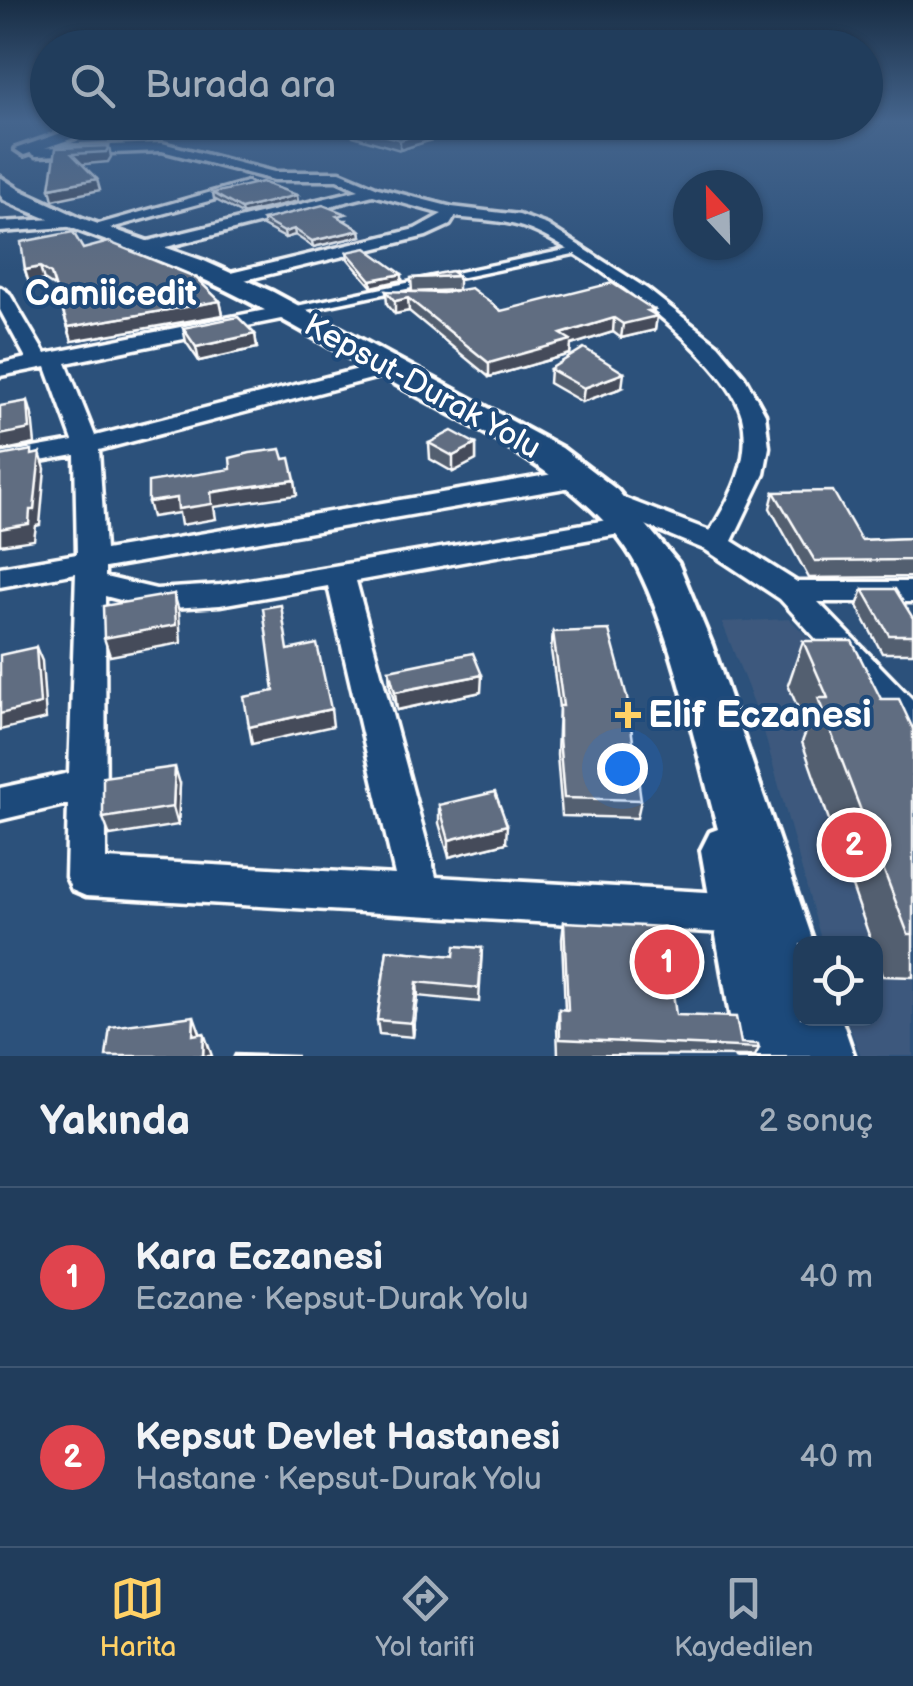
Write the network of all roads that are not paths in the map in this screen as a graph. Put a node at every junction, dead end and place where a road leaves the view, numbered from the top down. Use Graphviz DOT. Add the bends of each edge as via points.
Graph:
graph roads {
  1 [pos="16,171"];
  2 [pos="23,171"];
  3 [pos="256,171"];
  4 [pos="274,176"];
  5 [pos="373,191"];
  6 [pos="451,212"];
  7 [pos="81,226"];
  8 [pos="0,227"];
  9 [pos="142,248"];
  10 [pos="575,251"];
  11 [pos="224,280"];
  12 [pos="0,293"];
  13 [pos="417,297"];
  14 [pos="290,314"];
  15 [pos="46,361"];
  16 [pos="386,368"];
  17 [pos="0,370"];
  18 [pos="88,446"];
  19 [pos="0,461"];
  20 [pos="590,488"];
  21 [pos="625,524"];
  22 [pos="716,544"];
  23 [pos="91,571"];
  24 [pos="340,575"];
  25 [pos="0,577"];
  26 [pos="791,592"];
  27 [pos="913,592"];
  28 [pos="689,646"];
  29 [pos="913,722"];
  30 [pos="88,784"];
  31 [pos="0,804"];
  32 [pos="420,896"];
  33 [pos="743,914"];
  34 [pos="793,977"];
  35 [pos="810,1026"];
  36 [pos="772,1056"];
  37 [pos="819,1056"];
  1 -- 7 [label="main road, Kepsut-Durak Yolu" via="12,195"];
  2 -- 7 [label="main road, Kepsut-Durak Yolu" via="40,196"];
  3 -- 4 [label="street"];
  4 -- 5 [label="street" via="340,176"];
  4 -- 7 [label="street"];
  5 -- 6 [label="street"];
  5 -- 9 [label="street"];
  6 -- 10 [label="street" via="513,218"];
  6 -- 11 [label="street" via="420,233"];
  7 -- 8 [label="street"];
  7 -- 9 [label="main road, Kepsut-Durak Yolu"];
  9 -- 11 [label="main road, Kepsut-Durak Yolu"];
  10 -- 14 [label="lane"];
  10 -- 22 [label="street" via="693,332 730,370 754,411 758,445 746,496"];
  11 -- 14 [label="main road, Kepsut-Durak Yolu"];
  12 -- 15 [label="street"];
  13 -- 14 [label="lane"];
  14 -- 15 [label="street"];
  14 -- 16 [label="main road, Kepsut-Durak Yolu"];
  15 -- 17 [label="street"];
  15 -- 18 [label="street"];
  16 -- 18 [label="street"];
  16 -- 20 [label="main road, Kepsut-Durak Yolu" via="548,456"];
  18 -- 19 [label="street"];
  18 -- 23 [label="street"];
  20 -- 21 [label="main road, Kepsut-Durak Yolu"];
  20 -- 22 [label="street"];
  20 -- 23 [label="street"];
  21 -- 24 [label="street"];
  21 -- 28 [label="main road, Kepsut-Durak Yolu" via="657,563"];
  22 -- 26 [label="street"];
  23 -- 24 [label="street" via="156,599"];
  23 -- 25 [label="street"];
  23 -- 30 [label="street"];
  24 -- 32 [label="street"];
  26 -- 27 [label="street"];
  26 -- 29 [label="street"];
  28 -- 33 [label="main road, Kepsut-Durak Yolu"];
  28 -- 34 [label="main road, Kepsut-Durak Yolu"];
  30 -- 31 [label="street"];
  30 -- 32 [label="street" via="86,877"];
  32 -- 33 [label="street"];
  33 -- 36 [label="main road, Kepsut-Durak Yolu"];
  35 -- 37 [label="main road"];
}
